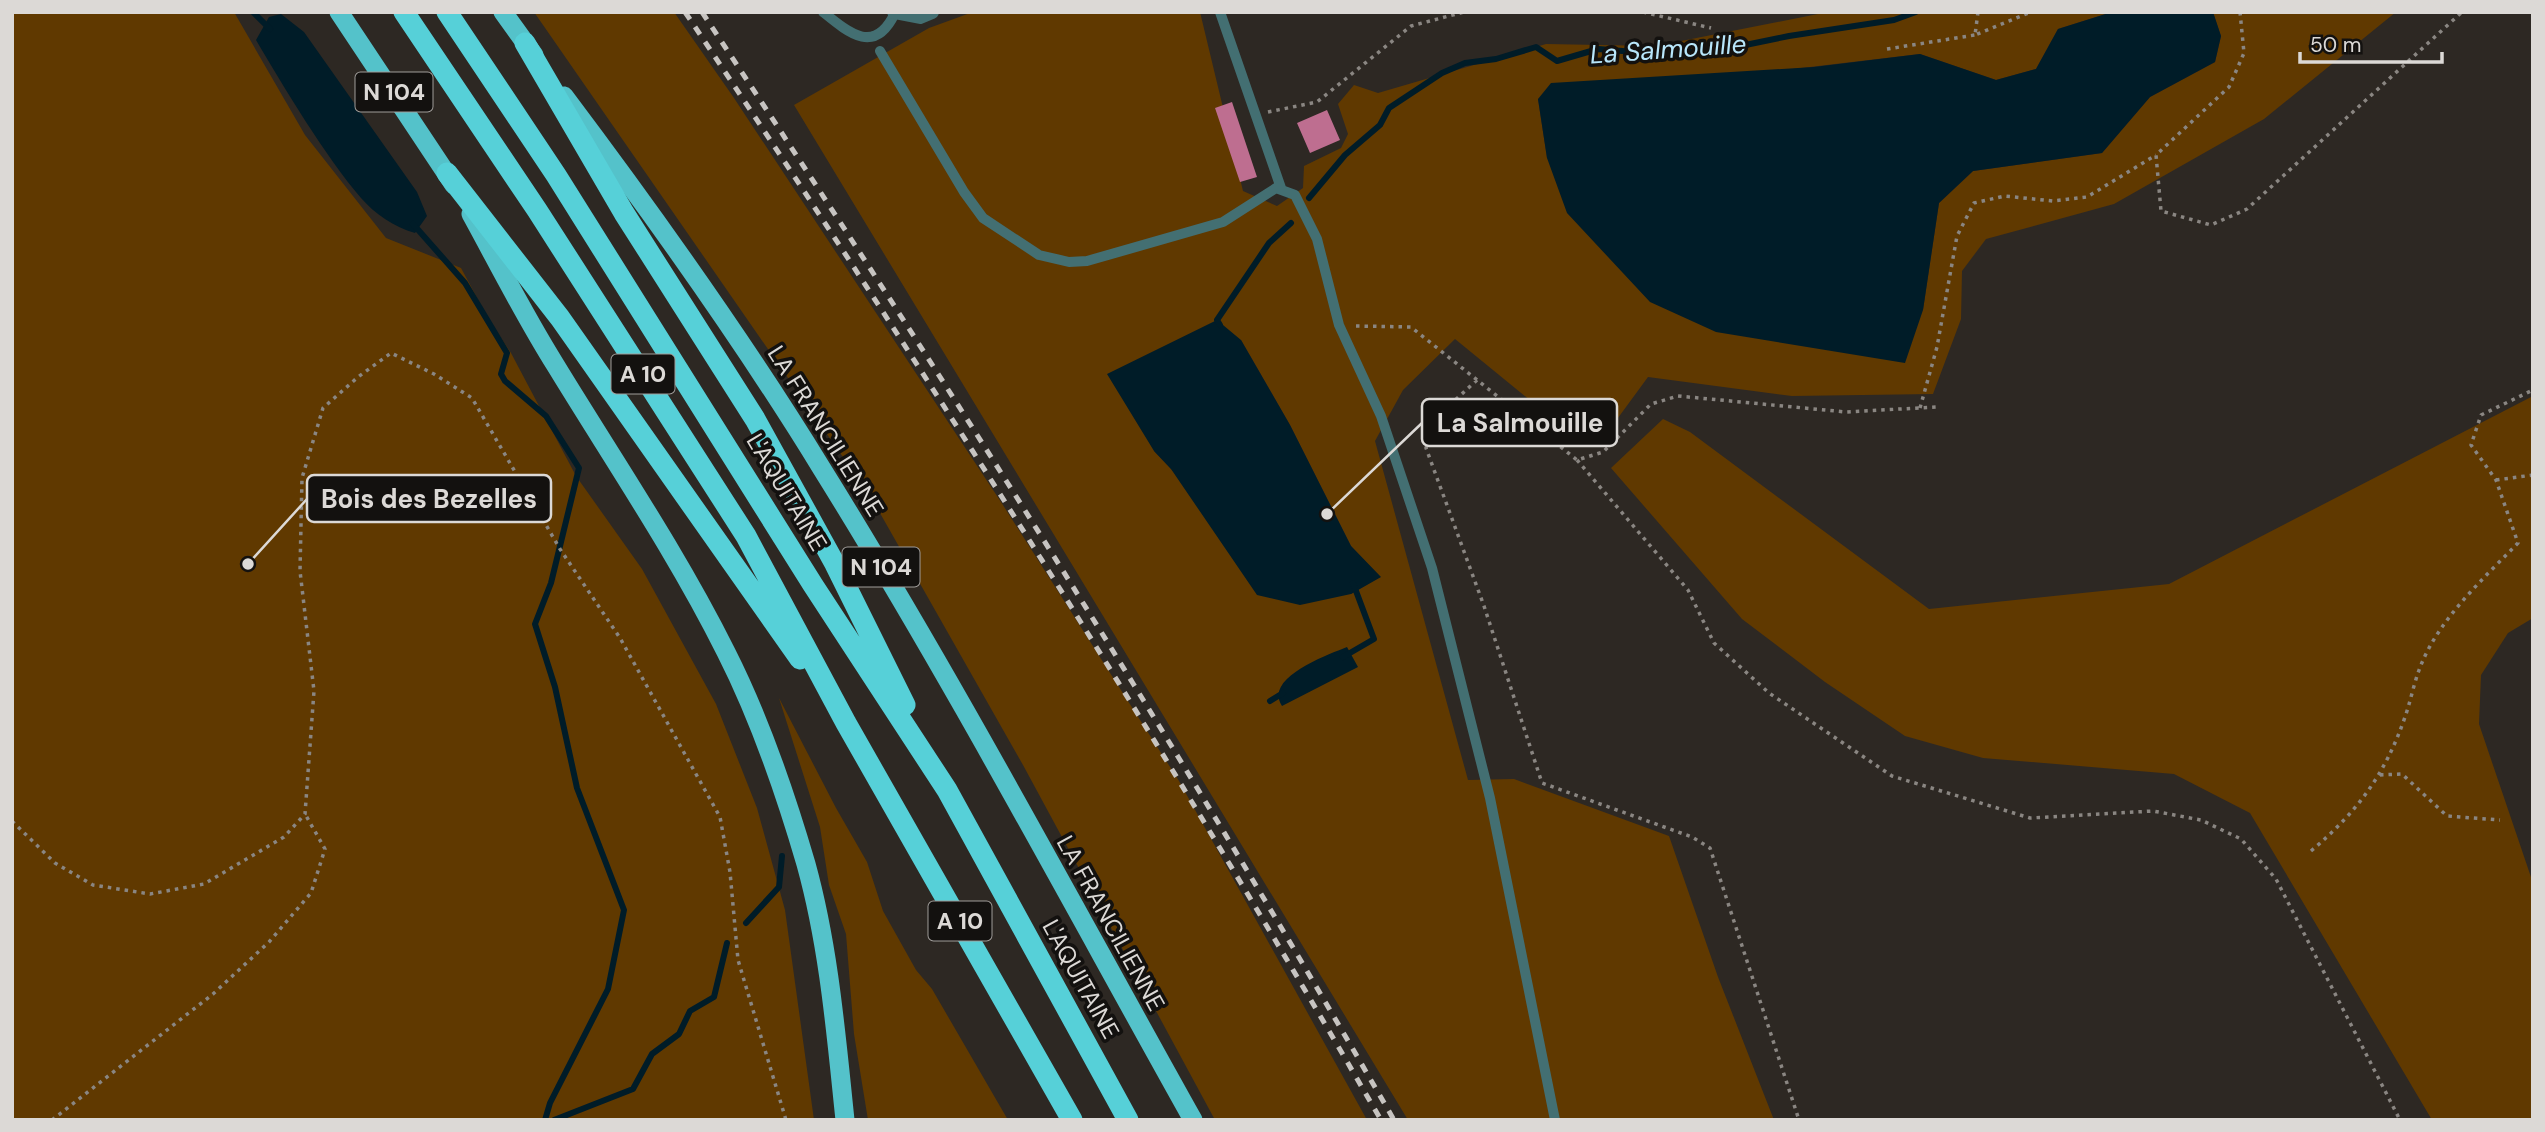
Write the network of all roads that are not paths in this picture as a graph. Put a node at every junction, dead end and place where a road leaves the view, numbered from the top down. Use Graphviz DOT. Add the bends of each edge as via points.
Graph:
graph roads {
  1 [pos="340,12"];
  2 [pos="404,12"];
  3 [pos="447,12"];
  4 [pos="503,12"];
  5 [pos="823,12"];
  6 [pos="932,12"];
  7 [pos="1220,12"];
  8 [pos="895,13"];
  9 [pos="524,43"];
  10 [pos="880,51"];
  11 [pos="447,173"];
  12 [pos="1281,188"];
  13 [pos="846,723"];
  14 [pos="947,790"];
  15 [pos="845,1120"];
  16 [pos="1072,1120"];
  17 [pos="1128,1120"];
  18 [pos="1194,1120"];
  19 [pos="1555,1120"];
  1 -- 11 [label="highway, N 104"];
  2 -- 13 [label="highway, A 10" via="746,536"];
  3 -- 14 [label="highway, L'AQUITAINE / A 10" via="563,186"];
  4 -- 9 [label="highway, LA FRANCILIENNE / N 104"];
  5 -- 8 [label="lane" via="854,34 871,38 882,33"];
  6 -- 8 [label="street" via="920,17"];
  7 -- 12 [label="lane"];
  9 -- 14 [label="highway" via="794,488"];
  9 -- 18 [label="highway, LA FRANCILIENNE / N 104" via="646,205 822,467"];
  10 -- 12 [label="lane" via="983,218 1039,255 1087,261 1223,222"];
  11 -- 13 [label="highway" via="560,318"];
  11 -- 15 [label="highway, N 104" via="554,364 683,570 757,721 816,903"];
  12 -- 19 [label="lane" via="1295,195 1317,239 1339,325 1381,416 1436,581 1490,798"];
  13 -- 16 [label="highway, A 10"];
  14 -- 17 [label="highway, L'AQUITAINE / A 10"];
}
